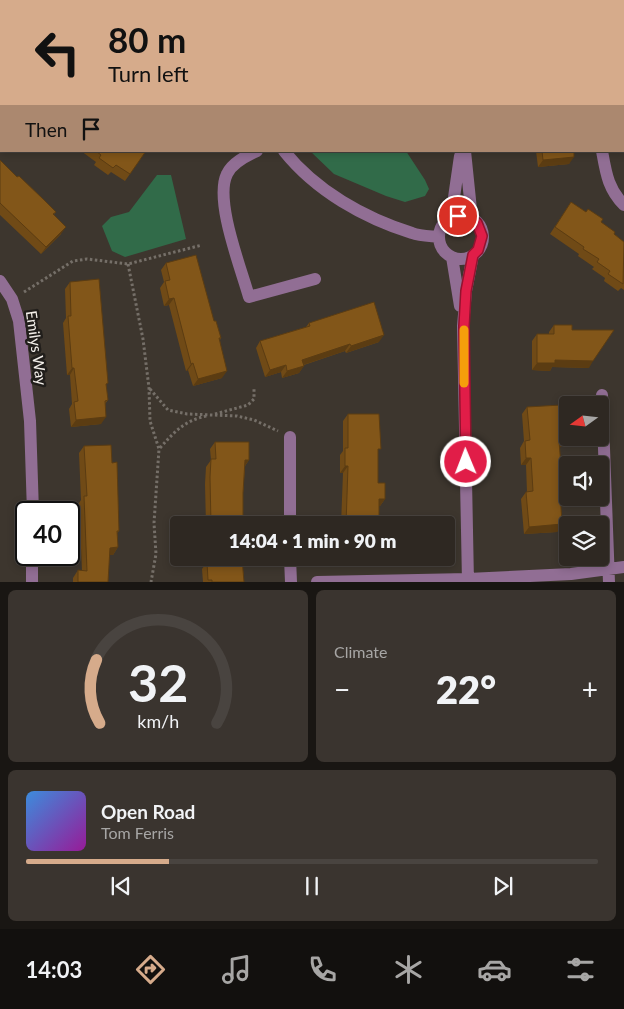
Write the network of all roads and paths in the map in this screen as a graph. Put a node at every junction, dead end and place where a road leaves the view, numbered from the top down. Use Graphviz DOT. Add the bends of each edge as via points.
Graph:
graph roads {
  1 [pos="255,152"];
  2 [pos="285,152"];
  3 [pos="461,152"];
  4 [pos="465,152"];
  5 [pos="602,152"];
  6 [pos="624,205"];
  7 [pos="451,218"];
  8 [pos="472,219"];
  9 [pos="439,237"];
  10 [pos="202,245"];
  11 [pos="473,255"];
  12 [pos="452,257"];
  13 [pos="128,264"];
  14 [pos="315,279"];
  15 [pos="0,281"];
  16 [pos="12,299"];
  17 [pos="464,326"];
  18 [pos="254,387"];
  19 [pos="149,388"];
  20 [pos="602,395"];
  21 [pos="212,415"];
  22 [pos="290,438"];
  23 [pos="159,449"];
  24 [pos="33,501"];
  25 [pos="290,516"];
  26 [pos="32,566"];
  27 [pos="290,566"];
  28 [pos="624,567"];
  29 [pos="608,575"];
  30 [pos="468,580"];
  31 [pos="32,582"];
  32 [pos="151,582"];
  33 [pos="290,582"];
  34 [pos="317,582"];
  1 -- 14 [label="street" via="232,166 222,186 228,227 250,297"];
  2 -- 9 [label="street" via="318,186 336,198 414,234"];
  3 -- 7 [label="street"];
  4 -- 8 [label="street"];
  5 -- 6 [label="street" via="607,180"];
  7 -- 8 [label="street"];
  7 -- 9 [label="street" via="442,226"];
  8 -- 11 [label="street" via="482,236"];
  9 -- 12 [label="street" via="442,249"];
  10 -- 13 [label="path"];
  11 -- 12 [label="street" via="459,259"];
  11 -- 17 [label="street"];
  12 -- 17 [label="street"];
  13 -- 16 [label="path" via="73,261"];
  13 -- 19 [label="path"];
  15 -- 16 [label="street, Emilys Way"];
  16 -- 24 [label="street, Emilys Way" via="19,321 30,421"];
  17 -- 30 [label="street"];
  18 -- 21 [label="path" via="254,399 248,405"];
  19 -- 21 [label="path" via="168,410"];
  19 -- 23 [label="path" via="150,421"];
  20 -- 29 [label="street"];
  21 -- 22 [label="path" via="254,420"];
  21 -- 23 [label="path" via="192,419"];
  22 -- 25 [label="street"];
  23 -- 32 [label="path" via="154,523 156,554"];
  26 -- 31 [label="street"];
  27 -- 33 [label="street"];
  28 -- 29 [label="street"];
  29 -- 30 [label="street"];
  30 -- 34 [label="street"];
}
